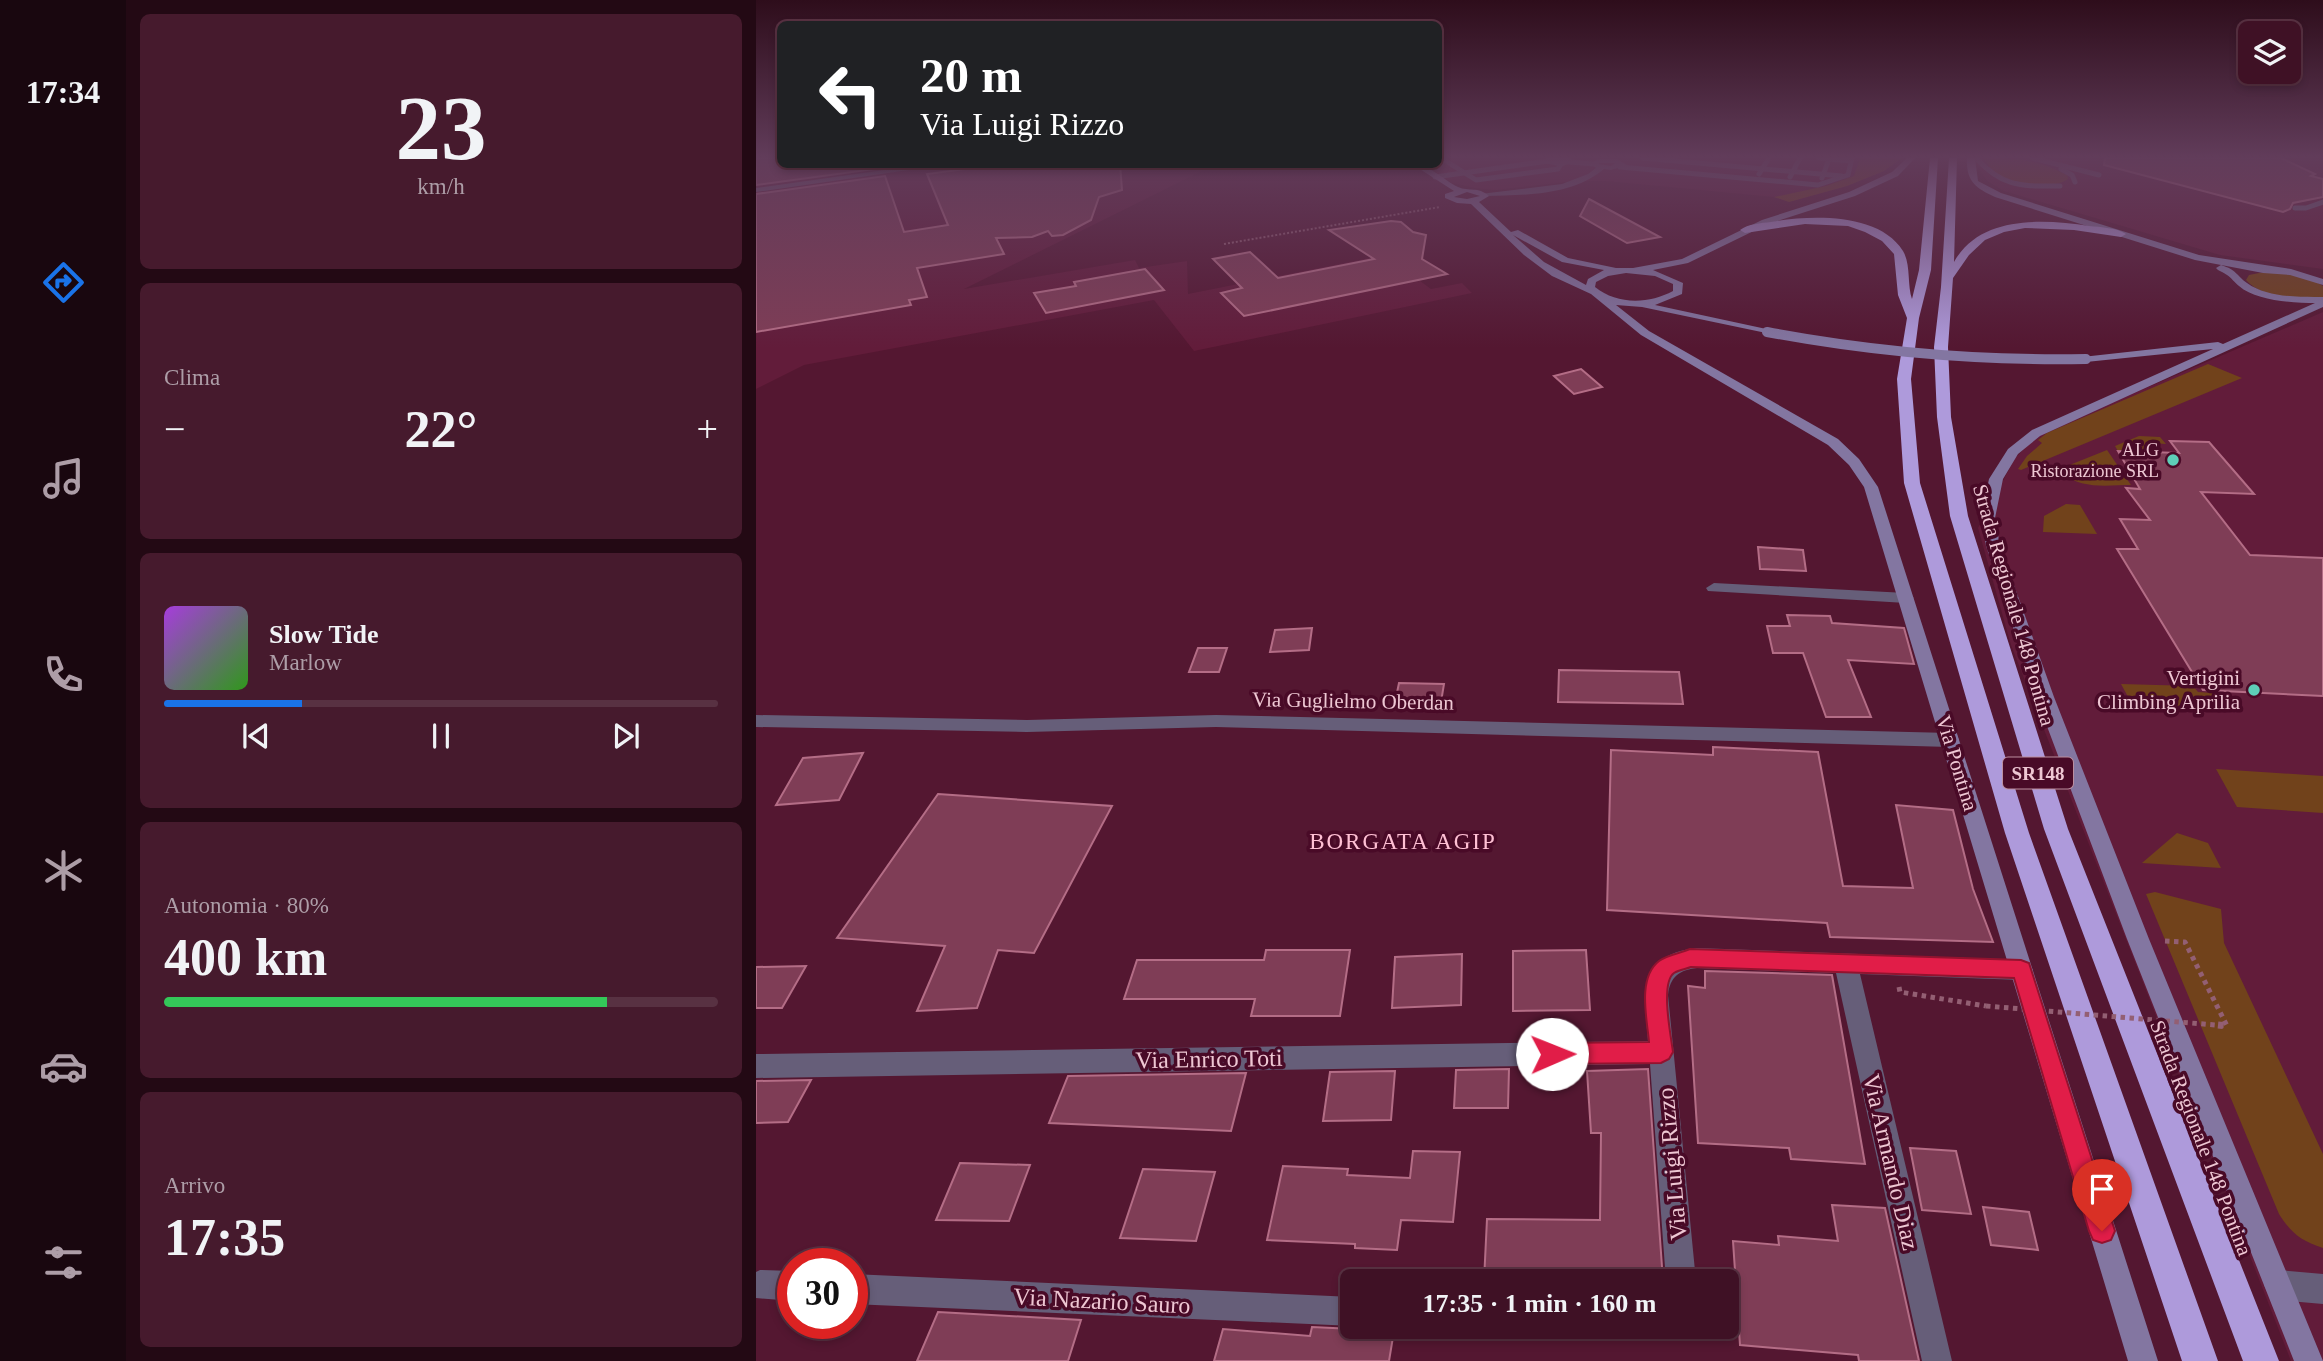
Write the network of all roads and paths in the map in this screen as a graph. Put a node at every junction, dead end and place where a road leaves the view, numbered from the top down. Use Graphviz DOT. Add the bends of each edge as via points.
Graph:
graph roads {
  1 [pos="1356,222"];
  2 [pos="1496,222"];
  3 [pos="1501,222"];
  4 [pos="1770,222"];
  5 [pos="1792,222"];
  6 [pos="1825,222"];
  7 [pos="1929,222"];
  8 [pos="1950,222"];
  9 [pos="2082,222"];
  10 [pos="1745,230"];
  11 [pos="2121,234"];
  12 [pos="1224,244"];
  13 [pos="2198,258"];
  14 [pos="1685,261"];
  15 [pos="1631,270"];
  16 [pos="2274,270"];
  17 [pos="2291,272"];
  18 [pos="2323,276"];
  19 [pos="2239,279"];
  20 [pos="2323,282"];
  21 [pos="1947,287"];
  22 [pos="1678,288"];
  23 [pos="2253,290"];
  24 [pos="1595,293"];
  25 [pos="2323,302"];
  26 [pos="1636,303"];
  27 [pos="1913,318"];
  28 [pos="2279,322"];
  29 [pos="1767,332"];
  30 [pos="2235,342"];
  31 [pos="1714,589"];
  32 [pos="1906,598"];
  33 [pos="756,721"];
  34 [pos="1950,740"];
  35 [pos="2185,942"];
  36 [pos="1846,964"];
  37 [pos="2021,970"];
  38 [pos="1900,992"];
  39 [pos="1661,1052"];
  40 [pos="756,1066"];
  41 [pos="1680,1269"];
  42 [pos="760,1285"];
  43 [pos="2278,1285"];
  44 [pos="777,1286"];
  45 [pos="2323,1289"];
  46 [pos="868,1290"];
  47 [pos="1340,1311"];
  48 [pos="1937,1361"];
  49 [pos="2143,1361"];
  50 [pos="2200,1361"];
  51 [pos="2261,1361"];
  52 [pos="2309,1361"];
  1 -- 12 [label="path"];
  2 -- 24 [label="street" via="1540,266"];
  3 -- 15 [label="street" via="1564,260"];
  4 -- 10 [label="street"];
  5 -- 10 [label="highway"];
  6 -- 27 [label="highway" via="1880,236 1899,253 1904,295"];
  7 -- 27 [label="highway, SR148" via="1925,270"];
  8 -- 21 [label="highway, Strada Regionale 148 Pontina / SR148"];
  9 -- 11 [label="street"];
  10 -- 14 [label="street"];
  11 -- 13 [label="street"];
  11 -- 21 [label="highway" via="2063,225 2002,229 1964,250"];
  13 -- 16 [label="street"];
  13 -- 19 [label="street"];
  14 -- 15 [label="street"];
  14 -- 22 [label="street" via="1678,270"];
  15 -- 22 [label="street" via="1666,275"];
  15 -- 24 [label="street" via="1594,278 1590,284"];
  16 -- 17 [label="street"];
  16 -- 19 [label="street" via="2242,274"];
  17 -- 18 [label="street"];
  17 -- 20 [label="street"];
  19 -- 23 [label="street"];
  21 -- 51 [label="highway, Strada Regionale 148 Pontina / SR148" via="1941,347 1944,417 1959,516 2056,828"];
  22 -- 26 [label="street" via="1662,300"];
  22 -- 29 [label="street" via="1687,301 1707,312"];
  23 -- 25 [label="street"];
  23 -- 28 [label="street" via="2273,302"];
  24 -- 26 [label="street"];
  24 -- 32 [label="street, Via Pontina" via="1645,333 1805,424 1847,454 1876,499"];
  25 -- 28 [label="street"];
  26 -- 29 [label="street"];
  27 -- 50 [label="highway, SR148" via="1904,379 1912,483 2017,833"];
  28 -- 30 [label="street"];
  29 -- 30 [label="street, bridge" via="1922,355 2023,360 2086,359"];
  30 -- 43 [label="street" via="2028,439 2000,471 1988,519 1993,546 2042,687"];
  31 -- 32 [label="street"];
  32 -- 34 [label="street, Via Pontina"];
  33 -- 34 [label="street, Via Guglielmo Oberdan" via="1001,726 1326,723"];
  34 -- 37 [label="street, Via Pontina"];
  35 -- 38 [label="path, bridge" via="2227,1026 1986,1006"];
  36 -- 37 [label="street"];
  36 -- 39 [label="street, Via Luigi Rizzo" via="1676,961 1660,975 1656,995"];
  36 -- 48 [label="street, Via Armando Diaz"];
  37 -- 49 [label="street, Via Pontina"];
  39 -- 40 [label="street, Via Enrico Toti"];
  39 -- 41 [label="street, Via Luigi Rizzo"];
  42 -- 44 [label="street"];
  43 -- 45 [label="street"];
  43 -- 52 [label="street"];
  46 -- 47 [label="street, Via Nazario Sauro"];
}
